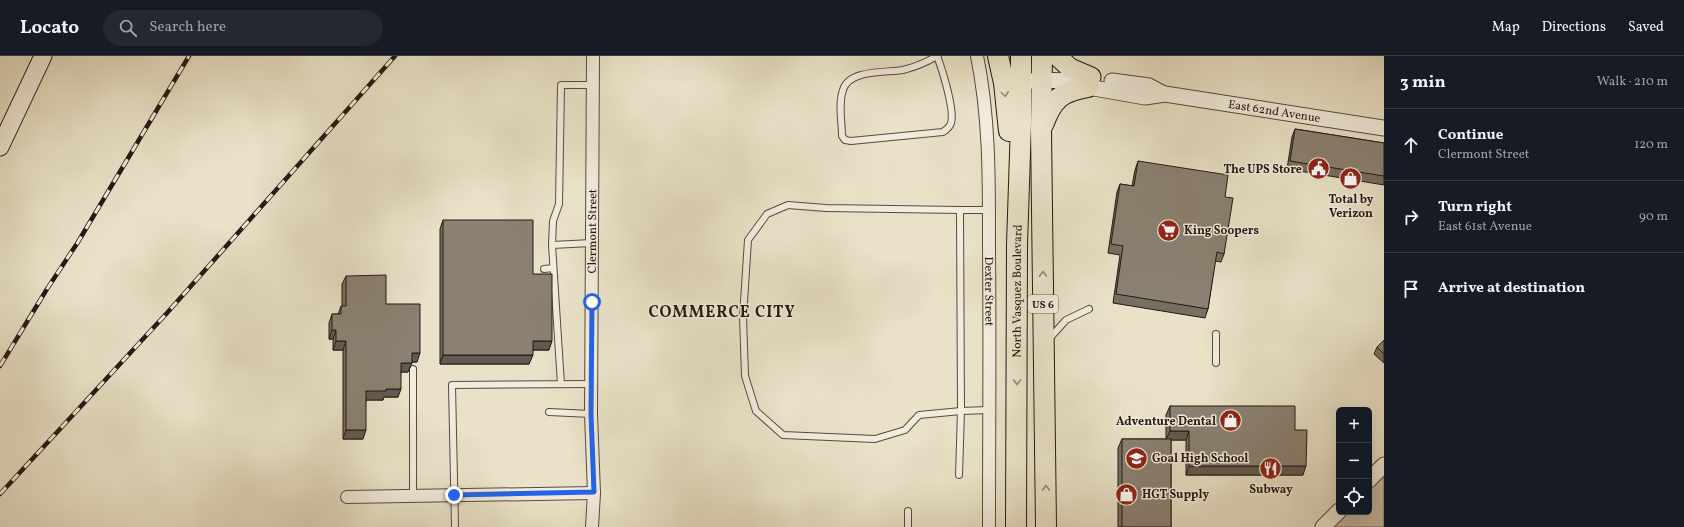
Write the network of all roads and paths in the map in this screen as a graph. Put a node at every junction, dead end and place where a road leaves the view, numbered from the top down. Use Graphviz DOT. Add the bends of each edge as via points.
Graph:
graph roads {
  1 [pos="43,56"];
  2 [pos="593,56"];
  3 [pos="938,56"];
  4 [pos="977,56"];
  5 [pos="998,56"];
  6 [pos="1021,56"];
  7 [pos="1044,56"];
  8 [pos="1057,56"];
  9 [pos="1036,81"];
  10 [pos="1085,81"];
  11 [pos="592,85"];
  12 [pos="1384,128"];
  13 [pos="1041,130"];
  14 [pos="0,147"];
  15 [pos="960,210"];
  16 [pos="989,210"];
  17 [pos="592,243"];
  18 [pos="552,245"];
  19 [pos="1017,245"];
  20 [pos="554,268"];
  21 [pos="544,269"];
  22 [pos="1089,309"];
  23 [pos="1216,334"];
  24 [pos="1044,344"];
  25 [pos="1216,363"];
  26 [pos="412,369"];
  27 [pos="561,384"];
  28 [pos="591,384"];
  29 [pos="990,410"];
  30 [pos="961,411"];
  31 [pos="549,412"];
  32 [pos="591,414"];
  33 [pos="1384,465"];
  34 [pos="959,475"];
  35 [pos="1370,479"];
  36 [pos="594,492"];
  37 [pos="454,495"];
  38 [pos="413,496"];
  39 [pos="347,497"];
  40 [pos="908,511"];
  41 [pos="1336,514"];
  42 [pos="455,527"];
  43 [pos="592,527"];
  44 [pos="908,527"];
  45 [pos="989,527"];
  46 [pos="1016,527"];
  47 [pos="1046,527"];
  48 [pos="1323,527"];
  1 -- 14 [label="main road"];
  2 -- 11 [label="street, Clermont Street"];
  3 -- 3 [label="lane" via="904,70 858,76 849,81 843,89 841,99 842,136 845,140 943,132 947,129 952,116"];
  4 -- 16 [label="street, Dexter Street" via="986,117"];
  5 -- 19 [label="highway, one-way" via="1012,151"];
  6 -- 19 [label="highway, North Vasquez Boulevard / US 6"];
  7 -- 9 [label="highway, US 6"];
  8 -- 10 [label="main road"];
  9 -- 10 [label="street, East 62nd Avenue"];
  9 -- 13 [label="highway, US 6"];
  10 -- 12 [label="street, East 62nd Avenue" via="1145,96 1165,94"];
  10 -- 13 [label="highway" via="1066,92 1052,105"];
  11 -- 17 [label="street, Clermont Street"];
  11 -- 18 [label="lane" via="561,86 559,204 553,221"];
  24 -- 13 [label="highway, US 6, one-way"];
  15 -- 16 [label="lane"];
  15 -- 30 [label="lane"];
  15 -- 30 [label="lane" via="826,208 788,204 767,214 748,240 743,317 745,376 756,411 783,435 875,440 905,430 919,415"];
  16 -- 29 [label="street, Dexter Street"];
  17 -- 18 [label="lane"];
  17 -- 28 [label="street, Clermont Street"];
  18 -- 20 [label="lane"];
  19 -- 46 [label="highway, North Vasquez Boulevard / US 6, one-way"];
  20 -- 21 [label="lane"];
  20 -- 27 [label="lane"];
  22 -- 24 [label="lane" via="1066,320"];
  23 -- 25 [label="lane"];
  47 -- 24 [label="highway, US 6, one-way"];
  26 -- 38 [label="lane"];
  27 -- 28 [label="lane"];
  27 -- 37 [label="lane" via="452,385"];
  28 -- 32 [label="street, Clermont Street"];
  29 -- 30 [label="lane"];
  29 -- 45 [label="street, Dexter Street"];
  30 -- 34 [label="lane"];
  31 -- 32 [label="lane"];
  32 -- 36 [label="street, Clermont Street"];
  33 -- 35 [label="street"];
  36 -- 37 [label="street"];
  36 -- 43 [label="street, Clermont Street"];
  37 -- 38 [label="street"];
  37 -- 42 [label="lane"];
  38 -- 39 [label="street"];
  40 -- 44 [label="lane"];
  41 -- 48 [label="street"];
}
